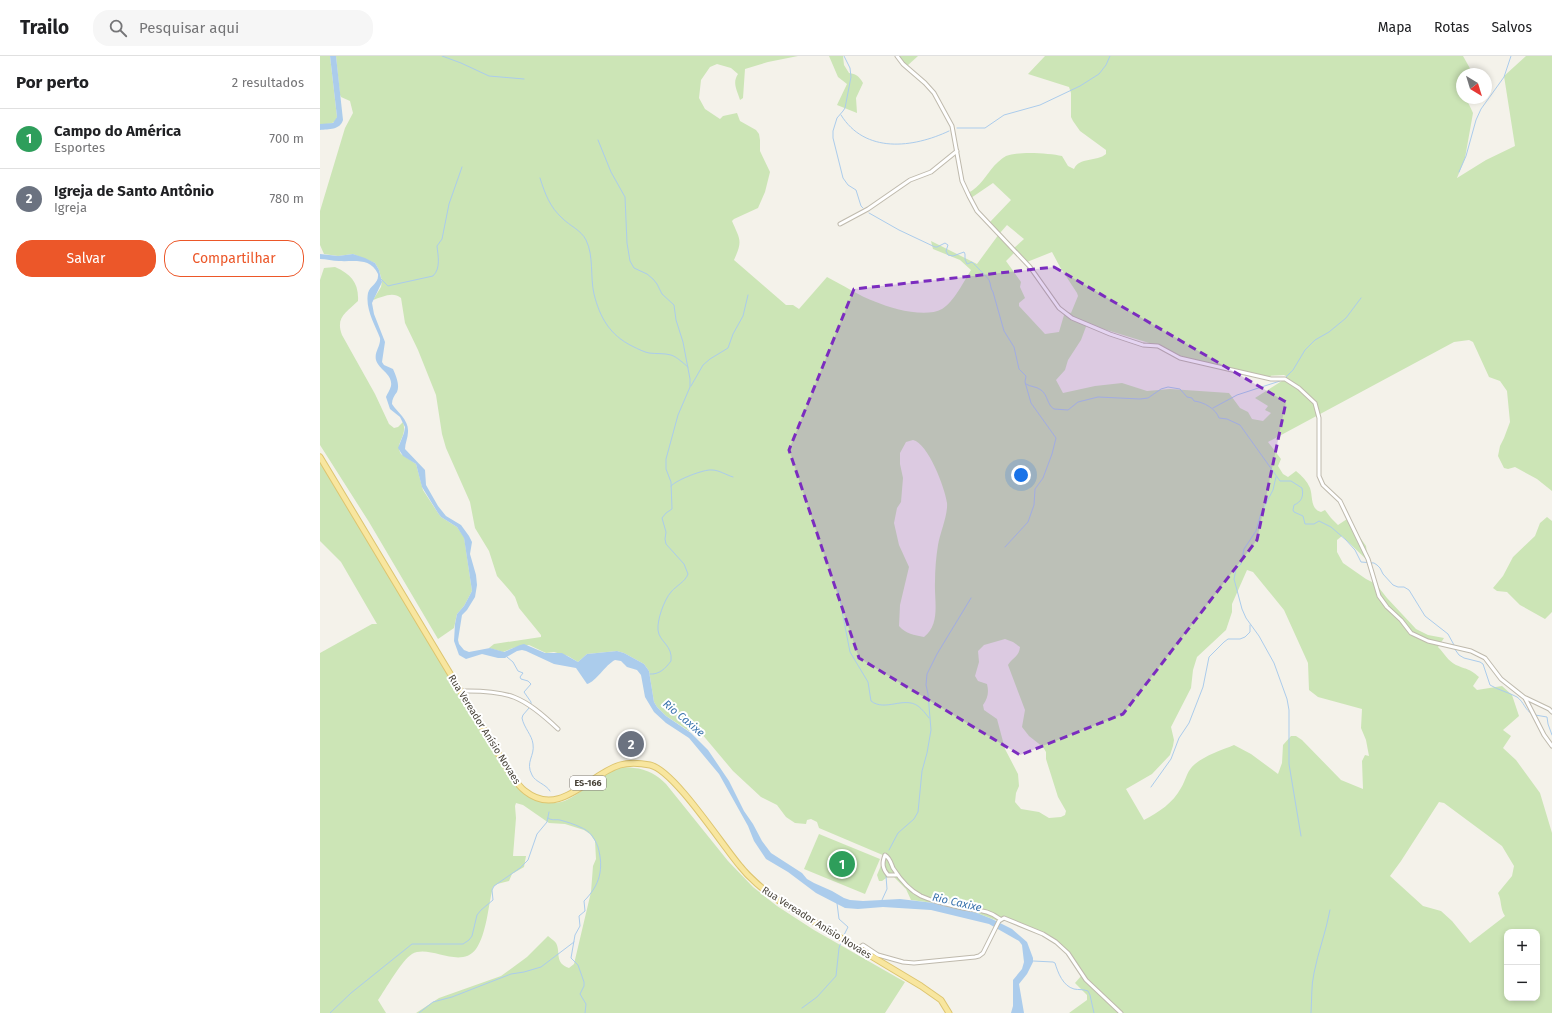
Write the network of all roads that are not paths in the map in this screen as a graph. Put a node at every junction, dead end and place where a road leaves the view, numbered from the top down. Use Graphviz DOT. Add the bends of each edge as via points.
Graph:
graph roads {
  1 [pos="897,56"];
  2 [pos="957,151"];
  3 [pos="840,224"];
  4 [pos="320,457"];
  5 [pos="461,691"];
  6 [pos="1525,698"];
  7 [pos="1552,712"];
  8 [pos="558,728"];
  9 [pos="1552,746"];
  10 [pos="898,875"];
  11 [pos="1000,920"];
  12 [pos="859,948"];
  13 [pos="949,1013"];
  14 [pos="1121,1013"];
  1 -- 2 [label="street" via="934,93 952,126"];
  2 -- 3 [label="street" via="931,172 910,180 868,209"];
  2 -- 6 [label="street" via="962,181 978,211 1030,267 1060,308 1072,318 1110,334 1158,346 1180,358 1285,380 1316,403 1319,418 1319,476 1340,501 1368,558 1379,596 1412,634 1428,641 1471,651 1485,658 1501,679"];
  4 -- 5 [label="main road, Rua Vereador Anísio Novaes / ES-166"];
  5 -- 8 [label="street" via="504,693 529,704"];
  5 -- 12 [label="main road, Rua Vereador Anísio Novaes / ES-166" via="508,770 530,795 553,800 571,794 607,770 620,765 636,762 653,766 680,788 741,868 759,885 776,899"];
  6 -- 7 [label="street"];
  6 -- 9 [label="street"];
  10 -- 10 [label="street" via="888,857 885,855 882,862 884,870 888,875"];
  10 -- 11 [label="street" via="909,889 920,896 994,914"];
  11 -- 12 [label="street" via="983,953 975,957 914,963 878,955 863,945"];
  11 -- 14 [label="street" via="1011,920 1056,942 1068,953 1086,980"];
  12 -- 13 [label="main road, Rua Vereador Anísio Novaes / ES-166" via="941,1000"];
}
